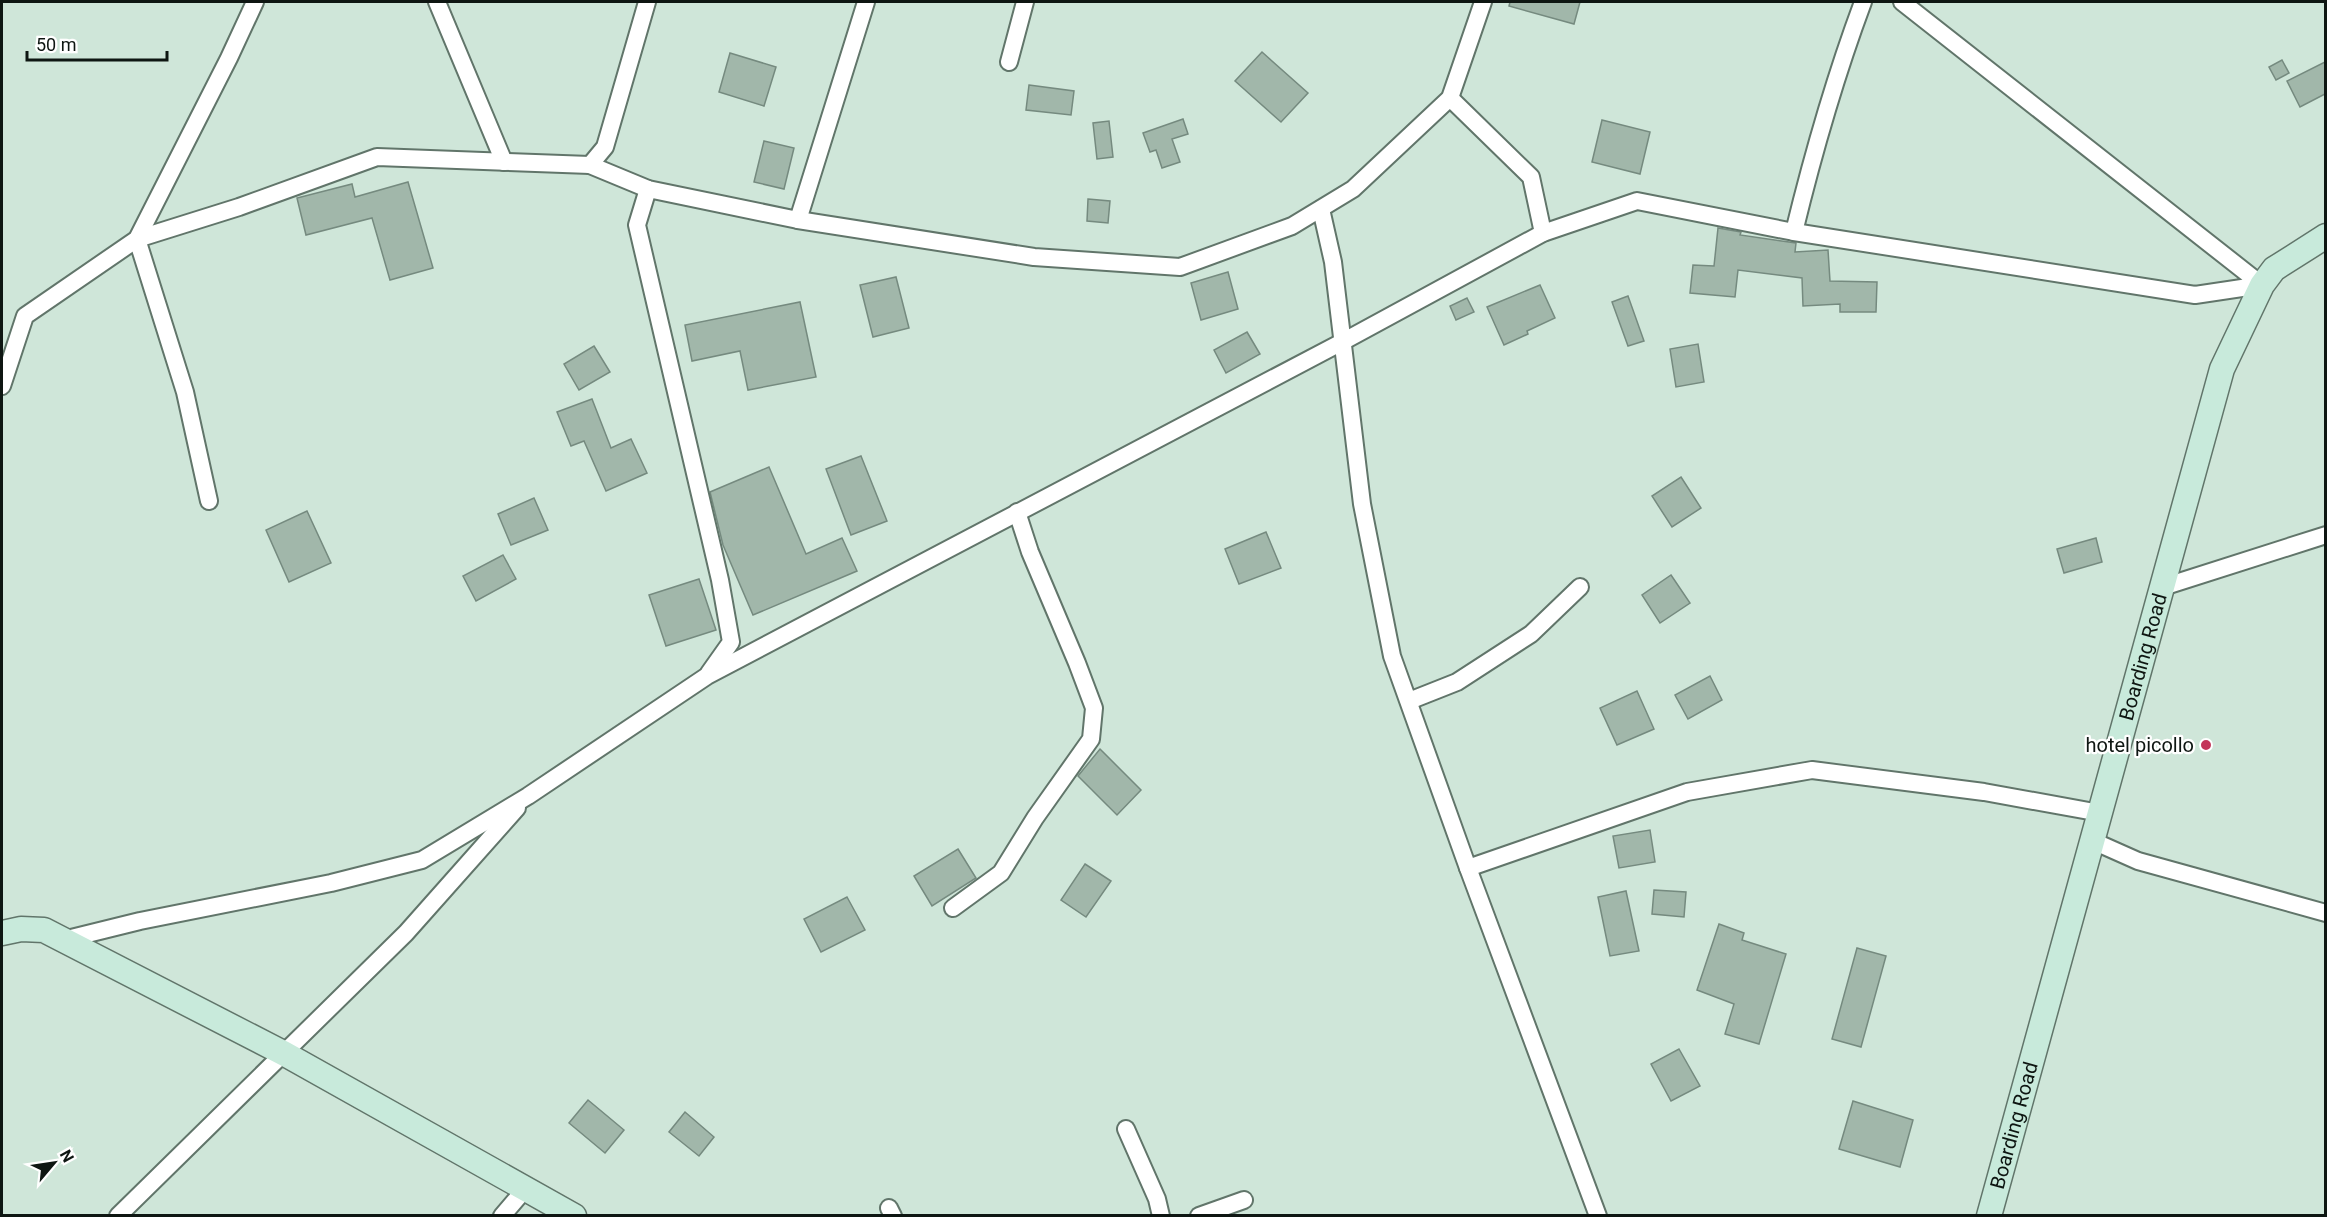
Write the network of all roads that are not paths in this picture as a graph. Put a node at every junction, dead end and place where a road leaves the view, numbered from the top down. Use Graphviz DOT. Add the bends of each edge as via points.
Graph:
graph roads {
  1 [pos="255,2"];
  2 [pos="437,2"];
  3 [pos="647,2"];
  4 [pos="866,2"];
  5 [pos="1025,2"];
  6 [pos="1483,2"];
  7 [pos="1863,2"];
  8 [pos="1902,2"];
  9 [pos="1010,62"];
  10 [pos="1450,98"];
  11 [pos="504,162"];
  12 [pos="590,165"];
  13 [pos="648,189"];
  14 [pos="1321,209"];
  15 [pos="798,220"];
  16 [pos="1543,232"];
  17 [pos="1794,232"];
  18 [pos="2325,236"];
  19 [pos="137,239"];
  20 [pos="2262,285"];
  21 [pos="1344,341"];
  22 [pos="2,387"];
  23 [pos="209,501"];
  24 [pos="1017,512"];
  25 [pos="2325,535"];
  26 [pos="1580,587"];
  27 [pos="2163,587"];
  28 [pos="707,676"];
  29 [pos="1409,701"];
  30 [pos="528,796"];
  31 [pos="2100,813"];
  32 [pos="2093,841"];
  33 [pos="1468,868"];
  34 [pos="953,908"];
  35 [pos="2325,913"];
  36 [pos="2,933"];
  37 [pos="63,940"];
  38 [pos="285,1054"];
  39 [pos="1126,1129"];
  40 [pos="526,1188"];
  41 [pos="1244,1200"];
  42 [pos="118,1215"];
  43 [pos="502,1215"];
  44 [pos="574,1215"];
  45 [pos="1161,1215"];
  46 [pos="1199,1215"];
  47 [pos="1598,1215"];
  48 [pos="1989,1215"];
  1 -- 19 [label="street"];
  2 -- 11 [label="street"];
  3 -- 12 [label="street" via="605,147"];
  4 -- 15 [label="street"];
  5 -- 9 [label="street"];
  6 -- 10 [label="street"];
  7 -- 17 [label="street" via="1817,144"];
  8 -- 20 [label="street"];
  10 -- 14 [label="street" via="1353,189"];
  10 -- 16 [label="street" via="1531,177"];
  11 -- 12 [label="street"];
  11 -- 19 [label="street" via="377,157"];
  12 -- 13 [label="street"];
  13 -- 15 [label="street"];
  13 -- 28 [label="street" via="637,225 731,642"];
  14 -- 15 [label="street" via="1292,226 1180,267 1034,257"];
  14 -- 21 [label="street"];
  16 -- 17 [label="street" via="1637,201"];
  16 -- 21 [label="street"];
  17 -- 20 [label="street" via="2194,295"];
  18 -- 20 [label="main road, Boarding Road" via="2274,269"];
  19 -- 22 [label="street" via="25,316"];
  19 -- 23 [label="street" via="185,392"];
  20 -- 27 [label="main road, Boarding Road" via="2222,369"];
  21 -- 24 [label="street"];
  21 -- 29 [label="street" via="1362,504 1392,656"];
  24 -- 28 [label="street"];
  24 -- 34 [label="street" via="1094,708 1091,739 1001,873"];
  25 -- 27 [label="street"];
  26 -- 29 [label="street" via="1531,634 1457,682"];
  27 -- 31 [label="main road, Boarding Road"];
  28 -- 30 [label="street"];
  29 -- 33 [label="street"];
  30 -- 37 [label="street" via="422,860"];
  30 -- 38 [label="street" via="406,933"];
  31 -- 32 [label="main road, Boarding Road"];
  31 -- 33 [label="street" via="1984,792 1812,770 1687,792"];
  32 -- 35 [label="street" via="2138,861"];
  32 -- 48 [label="main road, Boarding Road"];
  33 -- 47 [label="street"];
  36 -- 37 [label="main road" via="44,930"];
  37 -- 38 [label="main road"];
  38 -- 40 [label="main road"];
  38 -- 42 [label="street"];
  39 -- 45 [label="street"];
  40 -- 43 [label="street"];
  40 -- 44 [label="main road"];
  41 -- 46 [label="street"];
}
